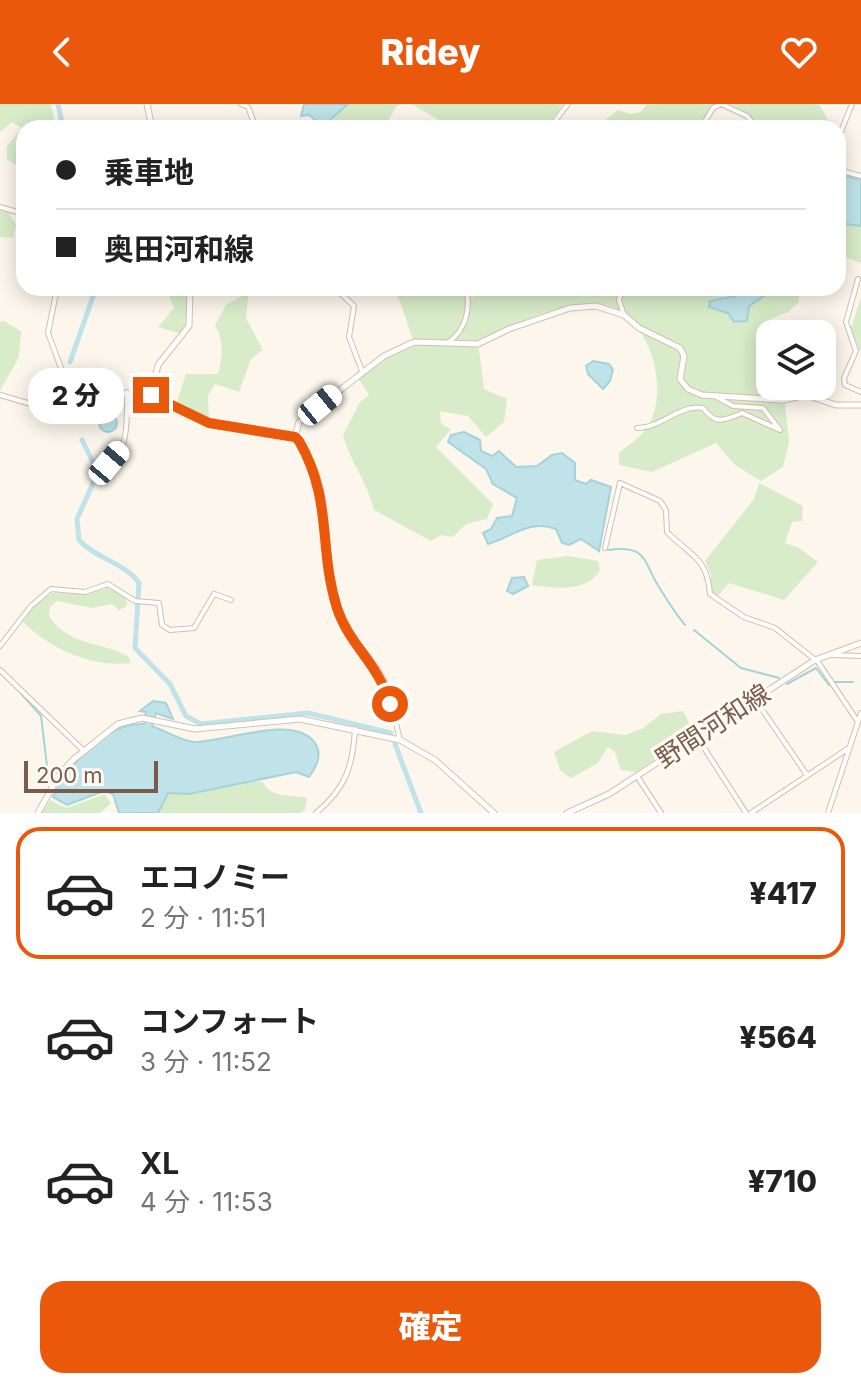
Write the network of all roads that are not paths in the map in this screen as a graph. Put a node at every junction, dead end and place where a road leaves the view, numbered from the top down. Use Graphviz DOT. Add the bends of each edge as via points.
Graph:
graph roads {
  1 [pos="241,104"];
  2 [pos="568,104"];
  3 [pos="253,120"];
  4 [pos="556,120"];
  5 [pos="706,120"];
  6 [pos="750,120"];
  7 [pos="858,279"];
  8 [pos="55,296"];
  9 [pos="190,296"];
  10 [pos="343,296"];
  11 [pos="468,296"];
  12 [pos="620,296"];
  13 [pos="624,315"];
  14 [pos="450,341"];
  15 [pos="362,371"];
  16 [pos="94,391"];
  17 [pos="127,392"];
  18 [pos="861,392"];
  19 [pos="0,395"];
  20 [pos="151,395"];
  21 [pos="713,395"];
  22 [pos="861,405"];
  23 [pos="637,428"];
  24 [pos="295,437"];
  25 [pos="94,468"];
  26 [pos="605,548"];
  27 [pos="231,600"];
  28 [pos="861,643"];
  29 [pos="0,646"];
  30 [pos="829,654"];
  31 [pos="861,656"];
  32 [pos="815,660"];
  33 [pos="0,670"];
  34 [pos="755,699"];
  35 [pos="861,713"];
  36 [pos="859,724"];
  37 [pos="355,729"];
  38 [pos="697,737"];
  39 [pos="400,740"];
  40 [pos="849,748"];
  41 [pos="84,751"];
  42 [pos="807,775"];
  43 [pos="637,776"];
  44 [pos="38,813"];
  45 [pos="316,813"];
  46 [pos="494,813"];
  47 [pos="567,813"];
  48 [pos="661,813"];
  49 [pos="748,813"];
  50 [pos="828,813"];
  1 -- 3 [label="street"];
  2 -- 4 [label="street"];
  5 -- 6 [label="street" via="721,104"];
  7 -- 18 [label="street" via="846,322 856,351 844,378 845,385"];
  8 -- 16 [label="street" via="48,333 60,376 68,384"];
  9 -- 20 [label="main road" via="189,326 158,365"];
  10 -- 15 [label="street" via="354,306 349,337"];
  11 -- 14 [label="street" via="460,333"];
  12 -- 13 [label="street"];
  13 -- 14 [label="main road" via="596,306 570,308 478,344"];
  13 -- 21 [label="main road" via="680,348 680,379 695,393"];
  14 -- 15 [label="main road" via="414,342"];
  15 -- 24 [label="main road" via="299,422"];
  16 -- 17 [label="street"];
  16 -- 19 [label="street" via="58,412"];
  17 -- 20 [label="street"];
  17 -- 25 [label="street" via="128,433 123,446 102,467"];
  20 -- 24 [label="main road" via="209,423"];
  21 -- 22 [label="main road" via="784,400 806,395 836,405"];
  21 -- 23 [label="street" via="733,406 763,408 780,430 742,413 721,422 691,406 652,428"];
  24 -- 39 [label="street" via="321,489 336,604 350,634 384,680"];
  26 -- 32 [label="street" via="620,483 660,501 667,532 696,554 708,576 710,594 744,617 775,628"];
  27 -- 29 [label="street" via="214,594 194,628 170,630 162,625 159,603 135,601 108,584 85,592 51,589"];
  28 -- 30 [label="main road, 野間河和線"];
  30 -- 31 [label="street"];
  30 -- 32 [label="main road, 野間河和線"];
  32 -- 34 [label="main road, 野間河和線"];
  32 -- 36 [label="street"];
  33 -- 41 [label="street"];
  34 -- 38 [label="main road, 野間河和線"];
  34 -- 42 [label="street"];
  35 -- 36 [label="street"];
  36 -- 40 [label="street"];
  37 -- 39 [label="main road"];
  37 -- 41 [label="main road" via="300,719 195,729 142,718 118,724"];
  37 -- 45 [label="street" via="350,773 335,797"];
  38 -- 43 [label="main road, 野間河和線"];
  38 -- 49 [label="street"];
  39 -- 46 [label="main road" via="435,760"];
  40 -- 42 [label="street"];
  40 -- 50 [label="street"];
  41 -- 44 [label="main road" via="59,775"];
  42 -- 49 [label="street"];
  43 -- 47 [label="main road, 野間河和線"];
  43 -- 48 [label="street"];
}
